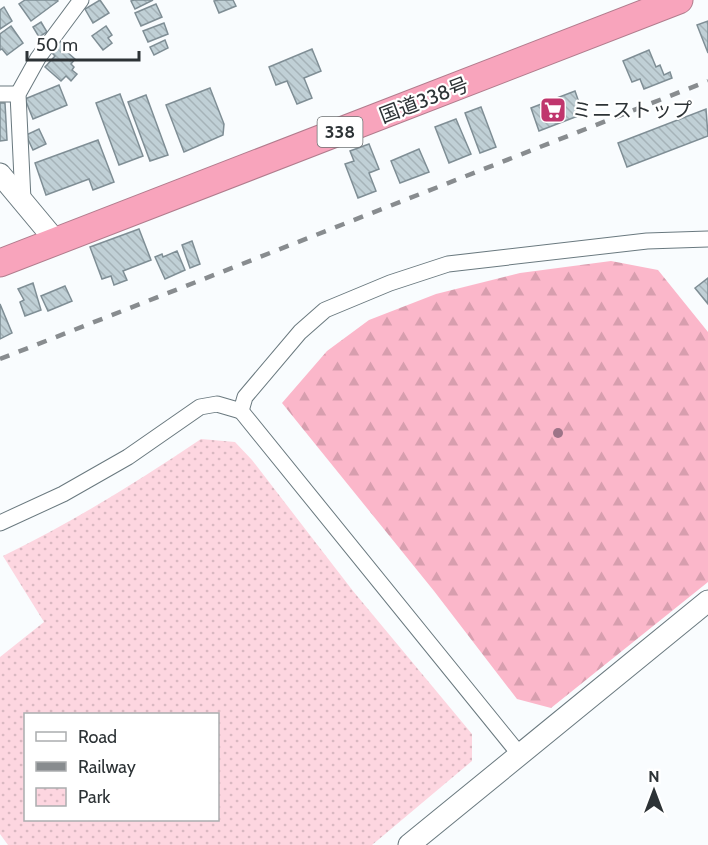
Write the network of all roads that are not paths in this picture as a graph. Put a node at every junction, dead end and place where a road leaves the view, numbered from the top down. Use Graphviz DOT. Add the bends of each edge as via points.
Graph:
graph roads {
  1 [pos="81,0"];
  2 [pos="679,0"];
  3 [pos="0,94"];
  4 [pos="18,94"];
  5 [pos="0,174"];
  6 [pos="23,200"];
  7 [pos="708,239"];
  8 [pos="55,240"];
  9 [pos="0,263"];
  10 [pos="241,411"];
  11 [pos="0,523"];
  12 [pos="708,601"];
  13 [pos="520,755"];
  14 [pos="409,845"];
  1 -- 4 [label="street" via="38,58"];
  2 -- 8 [label="highway, 国道338号 / 338"];
  3 -- 4 [label="street"];
  4 -- 6 [label="street"];
  5 -- 6 [label="street"];
  6 -- 8 [label="street"];
  7 -- 10 [label="street" via="647,241 448,264 390,283 325,310 300,332 245,398"];
  8 -- 9 [label="highway, 国道338号 / 338"];
  10 -- 11 [label="street" via="216,404 200,407 128,457 63,494"];
  10 -- 13 [label="street"];
  12 -- 13 [label="street"];
  13 -- 14 [label="street"];
}
